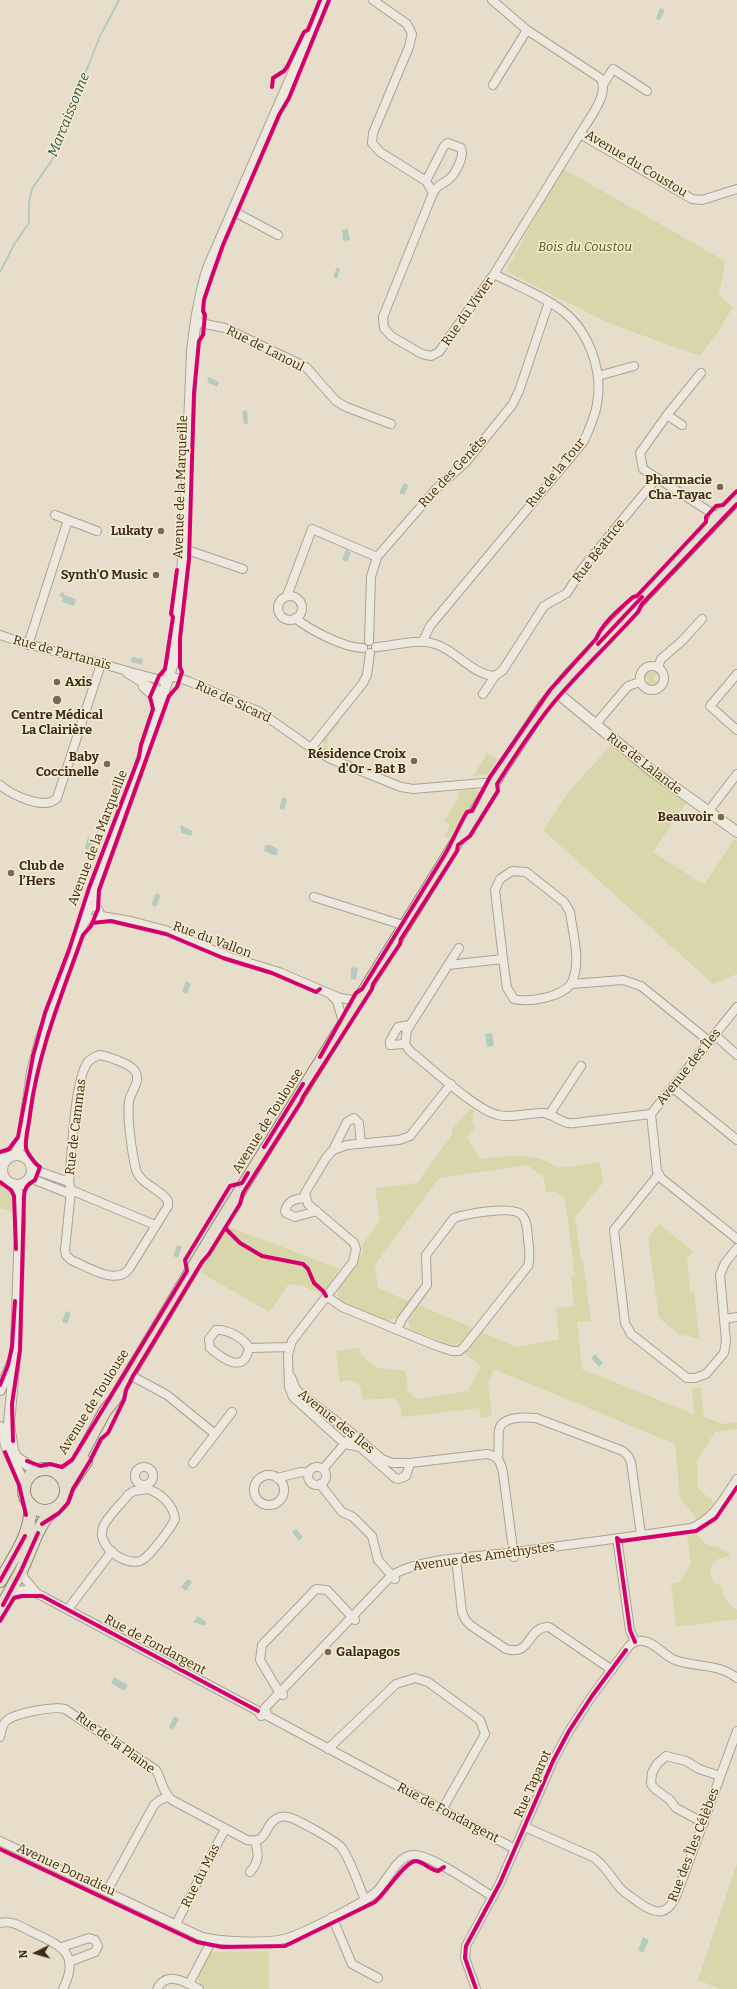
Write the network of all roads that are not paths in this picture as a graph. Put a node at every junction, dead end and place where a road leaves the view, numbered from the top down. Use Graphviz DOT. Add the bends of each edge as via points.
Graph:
graph roads {
  1 [pos="325,0"];
  2 [pos="373,0"];
  3 [pos="492,0"];
  4 [pos="527,30"];
  5 [pos="604,83"];
  6 [pos="492,85"];
  7 [pos="647,91"];
  8 [pos="580,134"];
  9 [pos="426,181"];
  10 [pos="737,189"];
  11 [pos="433,193"];
  12 [pos="233,211"];
  13 [pos="278,235"];
  14 [pos="494,274"];
  15 [pos="549,302"];
  16 [pos="195,322"];
  17 [pos="634,366"];
  18 [pos="701,373"];
  19 [pos="598,376"];
  20 [pos="667,415"];
  21 [pos="391,424"];
  22 [pos="682,425"];
  23 [pos="656,479"];
  24 [pos="737,498"];
  25 [pos="55,515"];
  26 [pos="718,517"];
  27 [pos="68,520"];
  28 [pos="97,531"];
  29 [pos="184,549"];
  30 [pos="377,557"];
  31 [pos="243,568"];
  32 [pos="287,596"];
  33 [pos="295,618"];
  34 [pos="702,619"];
  35 [pos="0,635"];
  36 [pos="369,641"];
  37 [pos="423,641"];
  38 [pos="28,645"];
  39 [pos="376,647"];
  40 [pos="364,648"];
  41 [pos="370,654"];
  42 [pos="101,664"];
  43 [pos="658,666"];
  44 [pos="123,670"];
  45 [pos="737,674"];
  46 [pos="132,676"];
  47 [pos="494,676"];
  48 [pos="169,678"];
  49 [pos="640,682"];
  50 [pos="555,691"];
  51 [pos="165,692"];
  52 [pos="483,694"];
  53 [pos="160,706"];
  54 [pos="595,725"];
  55 [pos="737,730"];
  56 [pos="311,748"];
  57 [pos="737,774"];
  58 [pos="495,782"];
  59 [pos="0,785"];
  60 [pos="708,812"];
  61 [pos="737,832"];
  62 [pos="314,897"];
  63 [pos="90,904"];
  64 [pos="101,916"];
  65 [pos="84,920"];
  66 [pos="406,926"];
  67 [pos="459,948"];
  68 [pos="503,959"];
  69 [pos="448,965"];
  70 [pos="571,984"];
  71 [pos="332,995"];
  72 [pos="361,998"];
  73 [pos="737,1007"];
  74 [pos="344,1024"];
  75 [pos="410,1025"];
  76 [pos="716,1035"];
  77 [pos="710,1042"];
  78 [pos="405,1044"];
  79 [pos="737,1055"];
  80 [pos="581,1066"];
  81 [pos="451,1084"];
  82 [pos="672,1088"];
  83 [pos="651,1114"];
  84 [pos="549,1115"];
  85 [pos="737,1140"];
  86 [pos="22,1141"];
  87 [pos="361,1144"];
  88 [pos="333,1150"];
  89 [pos="8,1156"];
  90 [pos="26,1157"];
  91 [pos="1,1168"];
  92 [pos="659,1174"];
  93 [pos="25,1179"];
  94 [pos="70,1189"];
  95 [pos="305,1198"];
  96 [pos="317,1211"];
  97 [pos="155,1225"];
  98 [pos="737,1239"];
  99 [pos="737,1248"];
  100 [pos="326,1296"];
  101 [pos="737,1317"];
  102 [pos="724,1319"];
  103 [pos="397,1330"];
  104 [pos="249,1348"];
  105 [pos="289,1351"];
  106 [pos="14,1360"];
  107 [pos="128,1374"];
  108 [pos="0,1390"];
  109 [pos="114,1400"];
  110 [pos="232,1412"];
  111 [pos="0,1427"];
  112 [pos="215,1434"];
  113 [pos="353,1434"];
  114 [pos="345,1444"];
  115 [pos="498,1458"];
  116 [pos="193,1463"];
  117 [pos="410,1463"];
  118 [pos="323,1469"];
  119 [pos="41,1470"];
  120 [pos="56,1472"];
  121 [pos="309,1473"];
  122 [pos="277,1478"];
  123 [pos="737,1479"];
  124 [pos="320,1484"];
  125 [pos="25,1486"];
  126 [pos="66,1491"];
  127 [pos="30,1504"];
  128 [pos="54,1509"];
  129 [pos="641,1535"];
  130 [pos="617,1538"];
  131 [pos="112,1552"];
  132 [pos="514,1555"];
  133 [pos="456,1560"];
  134 [pos="21,1571"];
  135 [pos="393,1578"];
  136 [pos="0,1581"];
  137 [pos="10,1591"];
  138 [pos="42,1596"];
  139 [pos="68,1609"];
  140 [pos="0,1610"];
  141 [pos="354,1619"];
  142 [pos="635,1642"];
  143 [pos="612,1670"];
  144 [pos="737,1678"];
  145 [pos="281,1693"];
  146 [pos="263,1711"];
  147 [pos="3,1721"];
  148 [pos="737,1731"];
  149 [pos="0,1737"];
  150 [pos="328,1748"];
  151 [pos="720,1776"];
  152 [pos="168,1796"];
  153 [pos="442,1810"];
  154 [pos="704,1823"];
  155 [pos="524,1827"];
  156 [pos="225,1829"];
  157 [pos="0,1841"];
  158 [pos="255,1842"];
  159 [pos="515,1849"];
  160 [pos="250,1872"];
  161 [pos="107,1891"];
  162 [pos="493,1897"];
  163 [pos="365,1900"];
  164 [pos="332,1917"];
  165 [pos="0,1923"];
  166 [pos="176,1924"];
  167 [pos="212,1940"];
  168 [pos="62,1947"];
  169 [pos="69,1962"];
  170 [pos="378,1978"];
  171 [pos="189,1984"];
  172 [pos="63,1989"];
  173 [pos="156,1989"];
  174 [pos="199,1989"];
  175 [pos="476,1989"];
  1 -- 12 [label="street, Avenue de la Marqueille"];
  2 -- 9 [label="street" via="407,24 412,34 373,133 372,143 380,152"];
  3 -- 4 [label="street"];
  4 -- 5 [label="street"];
  4 -- 6 [label="street"];
  5 -- 7 [label="street" via="614,69"];
  5 -- 8 [label="street, Avenue du Coustou" via="601,98"];
  8 -- 10 [label="street, Avenue du Coustou" via="692,199 702,200"];
  8 -- 14 [label="street, Rue du Vivier"];
  9 -- 11 [label="street"];
  9 -- 11 [label="street, Rue du Vivier" via="444,146 448,143 461,148 462,156 452,176 438,184"];
  11 -- 14 [label="street, Rue du Vivier" via="383,317 387,332 422,354 431,356 439,352"];
  12 -- 13 [label="street"];
  12 -- 16 [label="street, Avenue de la Marqueille" via="208,268"];
  14 -- 15 [label="street, Rue de la Tour"];
  15 -- 19 [label="street, Rue de la Tour" via="565,312 578,329 591,351"];
  15 -- 30 [label="street, Rue des Genêts" via="512,405 466,462 437,488"];
  16 -- 21 [label="street, Rue de Lanoul" via="225,328 306,367 336,401"];
  16 -- 29 [label="street, Avenue de la Marqueille"];
  17 -- 19 [label="street"];
  18 -- 20 [label="street"];
  19 -- 37 [label="street, Rue de la Tour" via="597,403 584,441 430,626"];
  20 -- 22 [label="street"];
  20 -- 23 [label="street" via="640,453 643,469"];
  23 -- 26 [label="street"];
  23 -- 47 [label="street, Rue Béatrice" via="582,569 567,593 544,606 503,670"];
  24 -- 26 [label="main road, Avenue de Toulouse"];
  25 -- 27 [label="street"];
  26 -- 50 [label="main road, Avenue de Toulouse"];
  27 -- 28 [label="street"];
  27 -- 38 [label="street"];
  29 -- 31 [label="street"];
  29 -- 48 [label="street, Avenue de la Marqueille" via="174,660"];
  30 -- 32 [label="street" via="312,529"];
  30 -- 36 [label="street, Rue des Genêts" via="371,577"];
  32 -- 33 [label="street" via="297,598 301,604 301,612"];
  32 -- 33 [label="street" via="280,600 279,612 284,618"];
  33 -- 40 [label="street" via="308,628 346,644"];
  34 -- 43 [label="street" via="661,659"];
  35 -- 38 [label="street, Rue de Partanaïs"];
  36 -- 39 [label="street"];
  36 -- 40 [label="street" via="365,643"];
  37 -- 39 [label="street"];
  37 -- 47 [label="street" via="436,644 482,673"];
  38 -- 42 [label="street, Rue de Partanaïs"];
  39 -- 41 [label="street"];
  40 -- 41 [label="street" via="365,652"];
  41 -- 56 [label="street" via="368,675 363,683"];
  42 -- 44 [label="street, Rue de Partanaïs"];
  42 -- 59 [label="street" via="57,798 50,803 40,803 14,794"];
  43 -- 49 [label="street" via="644,668 640,673"];
  43 -- 49 [label="street" via="663,671 664,678 659,688 649,690"];
  44 -- 46 [label="street, Rue de Partanaïs"];
  44 -- 48 [label="street, Rue de Partanaïs" via="154,679"];
  45 -- 55 [label="street" via="710,706"];
  46 -- 51 [label="street, Rue de Partanaïs" via="153,689"];
  46 -- 53 [label="street, Rue de Partanaïs"];
  47 -- 52 [label="street, Rue Béatrice"];
  48 -- 51 [label="street, Avenue de la Marqueille"];
  48 -- 56 [label="street, Rue de Sicard" via="188,681 260,712"];
  49 -- 54 [label="street" via="628,686"];
  50 -- 54 [label="street, Rue de Lalande"];
  50 -- 58 [label="main road, Avenue de Toulouse"];
  51 -- 53 [label="street, Avenue de la Marqueille"];
  53 -- 63 [label="street, Avenue de la Marqueille"];
  54 -- 60 [label="street, Rue de Lalande"];
  56 -- 58 [label="street, Rue de Sicard" via="331,759 413,790"];
  57 -- 60 [label="street"];
  58 -- 66 [label="main road, Avenue de Toulouse"];
  60 -- 61 [label="street, Rue de Lalande"];
  62 -- 66 [label="street"];
  63 -- 64 [label="street" via="98,909"];
  63 -- 65 [label="street, Avenue de la Marqueille"];
  64 -- 65 [label="street, Rue du Vallon"];
  64 -- 71 [label="street, Rue du Vallon" via="131,920 165,930 230,957 270,968"];
  65 -- 86 [label="street, Avenue de la Marqueille" via="35,1058"];
  66 -- 72 [label="main road, Avenue de Toulouse"];
  67 -- 69 [label="street"];
  68 -- 69 [label="street"];
  68 -- 70 [label="street" via="506,988 514,999 553,996 563,992"];
  68 -- 70 [label="street" via="495,890 500,879 506,874 519,870 526,872 568,907 577,964"];
  69 -- 75 [label="street"];
  70 -- 77 [label="street" via="624,980 636,983"];
  71 -- 72 [label="street, Rue du Vallon" via="347,999"];
  71 -- 74 [label="street" via="337,1001"];
  72 -- 74 [label="main road, Avenue de Toulouse"];
  73 -- 76 [label="street, Avenue des Îles"];
  74 -- 107 [label="main road, Avenue de Toulouse"];
  75 -- 78 [label="street" via="405,1035"];
  75 -- 78 [label="street" via="398,1027 390,1041 390,1045 393,1046"];
  76 -- 77 [label="street, Avenue des Îles"];
  76 -- 79 [label="street"];
  77 -- 82 [label="street, Avenue des Îles"];
  78 -- 81 [label="street, Avenue des Îles"];
  80 -- 84 [label="street"];
  81 -- 84 [label="street, Avenue des Îles" via="491,1113 509,1116 539,1113"];
  81 -- 87 [label="street" via="410,1136 399,1140"];
  82 -- 83 [label="street, Avenue des Îles"];
  82 -- 85 [label="street"];
  83 -- 84 [label="street, Avenue des Îles" via="569,1124"];
  83 -- 92 [label="street"];
  86 -- 89 [label="street, Avenue de la Marqueille"];
  86 -- 90 [label="street, Avenue de la Marqueille"];
  87 -- 88 [label="street"];
  87 -- 88 [label="street" via="359,1123 357,1119 350,1118"];
  88 -- 95 [label="street" via="307,1188"];
  89 -- 90 [label="street"];
  89 -- 91 [label="street, Avenue de la Marqueille"];
  90 -- 93 [label="street, Avenue de la Marqueille"];
  91 -- 93 [label="street" via="5,1179"];
  92 -- 98 [label="street" via="665,1182"];
  92 -- 102 [label="street" via="614,1230 627,1329 681,1374 687,1378 695,1378 706,1374 724,1353"];
  93 -- 94 [label="street, Rue de Cammas"];
  93 -- 94 [label="street, Rue de Cammas"];
  93 -- 106 [label="street" via="19,1197"];
  94 -- 97 [label="street"];
  94 -- 97 [label="street" via="65,1250 71,1260 112,1276 126,1273"];
  94 -- 97 [label="street, Rue de Cammas" via="81,1077 88,1061 93,1057 105,1056 131,1067 137,1076 129,1101 137,1171 146,1184 157,1188 168,1201 168,1206"];
  95 -- 96 [label="street"];
  95 -- 96 [label="street" via="289,1202 286,1213 295,1217"];
  96 -- 100 [label="street" via="349,1237 356,1248 353,1262"];
  99 -- 102 [label="street" via="725,1263 720,1275"];
  100 -- 103 [label="street" via="342,1307"];
  100 -- 105 [label="street"];
  101 -- 102 [label="street"];
  103 -- 103 [label="street" via="452,1350 459,1351 464,1347 528,1266 531,1258 523,1216 517,1211 506,1210 454,1218 428,1249 425,1260 427,1285"];
  104 -- 104 [label="street" via="247,1343 222,1330 216,1330 209,1339 210,1348 230,1363 244,1359"];
  104 -- 105 [label="street"];
  105 -- 113 [label="street, Avenue des Îles" via="291,1378 296,1389"];
  105 -- 114 [label="street, Avenue des Îles" via="288,1387 293,1397"];
  106 -- 108 [label="street"];
  106 -- 119 [label="street" via="9,1424 12,1450 24,1463"];
  107 -- 109 [label="main road, Avenue de Toulouse"];
  107 -- 112 [label="street" via="167,1395"];
  109 -- 120 [label="main road, Avenue de Toulouse" via="105,1411 77,1463 64,1472"];
  109 -- 126 [label="main road, Avenue de Toulouse" via="90,1453"];
  110 -- 112 [label="street"];
  111 -- 125 [label="street" via="8,1453"];
  112 -- 116 [label="street"];
  113 -- 114 [label="street"];
  113 -- 117 [label="street, Avenue des Îles" via="382,1459 392,1463"];
  114 -- 117 [label="street, Avenue des Îles" via="360,1446 394,1478 406,1476"];
  114 -- 118 [label="street"];
  115 -- 117 [label="street, Avenue des Îles" via="487,1454"];
  115 -- 129 [label="street" via="499,1428 508,1420 527,1417 536,1418 623,1451 631,1462"];
  115 -- 132 [label="street" via="502,1464"];
  118 -- 121 [label="street" via="314,1467"];
  118 -- 124 [label="street" via="326,1477"];
  119 -- 120 [label="main road"];
  119 -- 125 [label="main road" via="32,1474"];
  120 -- 126 [label="main road" via="64,1480"];
  121 -- 122 [label="street" via="302,1472"];
  121 -- 124 [label="street" via="312,1483"];
  123 -- 129 [label="street, Avenue des Améthystes" via="707,1520 691,1528"];
  124 -- 135 [label="street" via="342,1512 353,1516 372,1536 378,1560"];
  125 -- 127 [label="main road" via="25,1496"];
  126 -- 128 [label="main road" via="63,1502"];
  127 -- 128 [label="main road" via="41,1510"];
  127 -- 136 [label="main road" via="31,1516 25,1536"];
  128 -- 134 [label="main road" via="42,1524"];
  129 -- 130 [label="street, Avenue des Améthystes"];
  130 -- 132 [label="street, Avenue des Améthystes"];
  130 -- 142 [label="street" via="630,1630"];
  131 -- 131 [label="street" via="128,1562 143,1560 175,1520 171,1505 155,1491 143,1486 129,1494 104,1525 104,1542"];
  131 -- 139 [label="street"];
  132 -- 133 [label="street, Avenue des Améthystes"];
  133 -- 135 [label="street, Avenue des Améthystes" via="412,1566"];
  133 -- 143 [label="street" via="462,1612 470,1625 513,1651 522,1649 538,1629 549,1627"];
  134 -- 137 [label="main road"];
  134 -- 138 [label="street, Rue de Fondargent" via="32,1589"];
  135 -- 141 [label="street, Avenue des Améthystes"];
  137 -- 138 [label="street, Rue de Fondargent" via="29,1590"];
  137 -- 140 [label="main road"];
  138 -- 139 [label="street, Rue de Fondargent"];
  139 -- 146 [label="street, Rue de Fondargent"];
  141 -- 145 [label="street, Avenue des Améthystes"];
  141 -- 145 [label="street" via="327,1590 316,1589 262,1645 260,1660"];
  142 -- 143 [label="street, Rue Taparot"];
  142 -- 144 [label="street" via="644,1641 676,1660 723,1669"];
  143 -- 155 [label="street, Rue Taparot" via="569,1731"];
  145 -- 146 [label="street, Avenue des Améthystes"];
  146 -- 150 [label="street, Rue de Fondargent"];
  147 -- 149 [label="street, Rue de la Plaine"];
  147 -- 152 [label="street, Rue de la Plaine" via="53,1707 65,1709 156,1770"];
  148 -- 151 [label="street, Rue des Îles Célèbes"];
  150 -- 153 [label="street, Rue de Fondargent"];
  150 -- 153 [label="street" via="396,1684 415,1678 428,1682 480,1720 485,1734"];
  151 -- 154 [label="street, Rue des Îles Célèbes"];
  151 -- 154 [label="street" via="699,1769 686,1761 666,1756 661,1758 652,1774 651,1784 655,1789 670,1799 676,1808"];
  152 -- 156 [label="street"];
  152 -- 161 [label="street" via="154,1805"];
  153 -- 159 [label="street, Rue de Fondargent"];
  154 -- 155 [label="street, Rue des Îles Célèbes" via="674,1901 664,1911 658,1912 646,1908 621,1889 605,1867 593,1857"];
  155 -- 159 [label="street, Rue Taparot"];
  156 -- 158 [label="street"];
  156 -- 166 [label="street, Rue du Mas"];
  157 -- 161 [label="street, Avenue Donadieu"];
  158 -- 160 [label="street" via="259,1852 258,1859"];
  158 -- 163 [label="street" via="264,1836 274,1820 283,1817 293,1819 340,1845"];
  159 -- 162 [label="street, Rue de Fondargent"];
  161 -- 166 [label="street, Avenue Donadieu"];
  162 -- 163 [label="street, Avenue Donadieu" via="444,1867 415,1854 399,1863 377,1892"];
  162 -- 175 [label="street, Rue de Fondargent" via="464,1952"];
  163 -- 164 [label="street, Avenue Donadieu"];
  164 -- 167 [label="street, Avenue Donadieu" via="280,1939"];
  164 -- 170 [label="street" via="352,1964"];
  165 -- 168 [label="street" via="12,1923"];
  166 -- 167 [label="street, Avenue Donadieu"];
  167 -- 171 [label="street"];
  168 -- 169 [label="street"];
  168 -- 169 [label="street" via="89,1938 95,1940 98,1946 95,1952"];
  169 -- 172 [label="street" via="69,1974"];
  171 -- 173 [label="street" via="178,1979 168,1979 160,1983"];
  171 -- 174 [label="street"];
}
